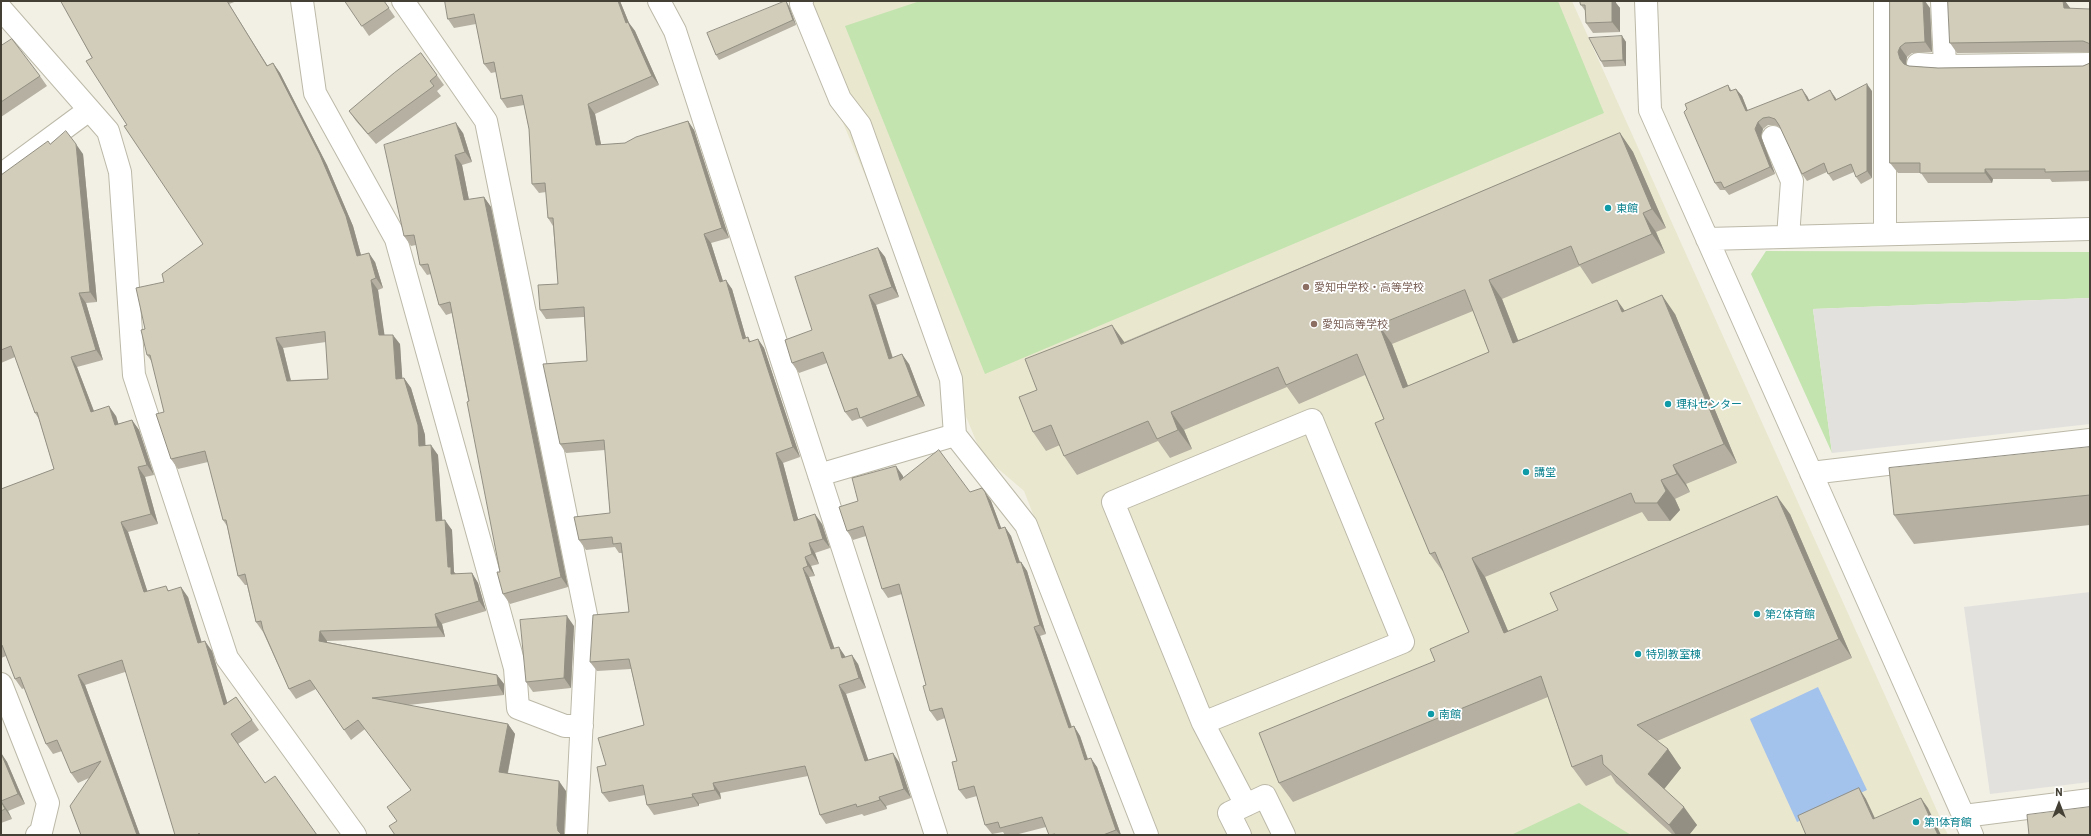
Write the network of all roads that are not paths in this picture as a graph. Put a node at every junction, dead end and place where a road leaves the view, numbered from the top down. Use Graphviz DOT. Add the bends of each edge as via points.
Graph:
graph roads {
  1 [pos="302,1"];
  2 [pos="403,1"];
  3 [pos="659,1"];
  4 [pos="802,1"];
  5 [pos="1646,1"];
  6 [pos="1886,1"];
  7 [pos="1942,1"];
  8 [pos="1,9"];
  9 [pos="1918,64"];
  10 [pos="2090,64"];
  11 [pos="1945,66"];
  12 [pos="89,110"];
  13 [pos="1772,137"];
  14 [pos="1,174"];
  15 [pos="2090,229"];
  16 [pos="1885,234"];
  17 [pos="1788,237"];
  18 [pos="1707,239"];
  19 [pos="955,435"];
  20 [pos="2090,440"];
  21 [pos="1811,473"];
  22 [pos="819,475"];
  23 [pos="1,684"];
  24 [pos="1203,723"];
  25 [pos="582,726"];
  26 [pos="2090,800"];
  27 [pos="1246,805"];
  28 [pos="1968,826"];
  29 [pos="37,835"];
  30 [pos="355,835"];
  31 [pos="576,835"];
  32 [pos="936,835"];
  33 [pos="1147,835"];
  34 [pos="1240,835"];
  35 [pos="1284,835"];
  1 -- 25 [label="street" via="315,93 396,239 515,668 518,708 565,726"];
  2 -- 25 [label="street" via="486,121 587,620"];
  3 -- 22 [label="street" via="675,31"];
  4 -- 19 [label="street" via="801,4 840,99 860,125 951,379"];
  5 -- 18 [label="street" via="1650,110"];
  6 -- 16 [label="street"];
  7 -- 11 [label="street"];
  8 -- 12 [label="street"];
  9 -- 11 [label="street"];
  10 -- 11 [label="street"];
  12 -- 14 [label="street"];
  12 -- 30 [label="street" via="108,131 120,172 134,375 227,658"];
  13 -- 17 [label="street" via="1792,181"];
  15 -- 16 [label="street"];
  16 -- 17 [label="street"];
  17 -- 18 [label="street"];
  18 -- 21 [label="street"];
  19 -- 22 [label="street"];
  19 -- 33 [label="street" via="1026,525"];
  20 -- 21 [label="street"];
  21 -- 28 [label="street"];
  22 -- 32 [label="street"];
  23 -- 29 [label="street" via="48,803 41,832"];
  24 -- 24 [label="street" via="1113,502 1312,420 1403,642"];
  24 -- 27 [label="street"];
  25 -- 31 [label="street"];
  26 -- 28 [label="street"];
  27 -- 34 [label="street" via="1229,812"];
  27 -- 35 [label="street" via="1265,796"];
}
